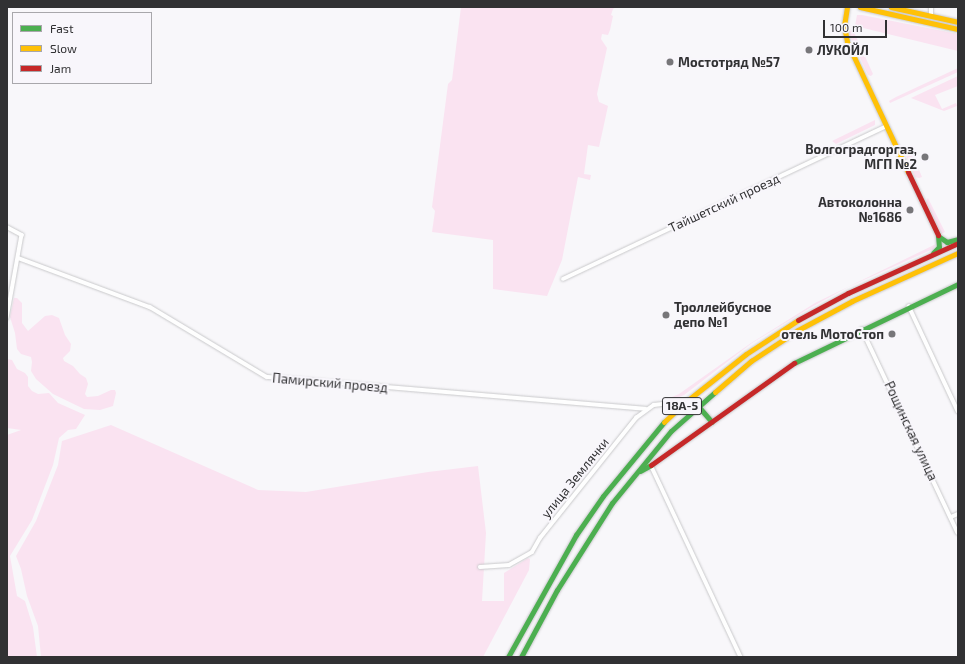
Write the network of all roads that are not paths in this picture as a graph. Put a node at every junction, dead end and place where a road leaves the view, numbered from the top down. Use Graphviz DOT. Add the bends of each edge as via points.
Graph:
graph roads {
  1 [pos="847,7"];
  2 [pos="860,7"];
  3 [pos="891,7"];
  4 [pos="931,7"];
  5 [pos="930,16"];
  6 [pos="958,22"];
  7 [pos="958,29"];
  8 [pos="886,126"];
  9 [pos="7,227"];
  10 [pos="938,235"];
  11 [pos="958,239"];
  12 [pos="958,243"];
  13 [pos="958,253"];
  14 [pos="18,258"];
  15 [pos="922,260"];
  16 [pos="563,279"];
  17 [pos="958,284"];
  18 [pos="909,306"];
  19 [pos="7,318"];
  20 [pos="862,329"];
  21 [pos="688,400"];
  22 [pos="698,406"];
  23 [pos="646,409"];
  24 [pos="958,411"];
  25 [pos="712,422"];
  26 [pos="651,465"];
  27 [pos="637,472"];
  28 [pos="958,514"];
  29 [pos="951,517"];
  30 [pos="958,533"];
  31 [pos="480,567"];
  32 [pos="508,657"];
  33 [pos="521,657"];
  34 [pos="741,657"];
  1 -- 8 [label="main road" via="844,26 846,42"];
  2 -- 7 [label="main road"];
  3 -- 5 [label="main road"];
  4 -- 5 [label="street"];
  5 -- 6 [label="main road"];
  8 -- 10 [label="main road"];
  8 -- 16 [label="street, Тайшетский проезд"];
  9 -- 14 [label="street" via="22,235"];
  10 -- 11 [label="main road" via="941,240 947,242"];
  10 -- 15 [label="main road" via="939,247"];
  12 -- 15 [label="main road, 18А-5"];
  13 -- 22 [label="main road, 18А-5" via="852,301 798,330 751,361"];
  14 -- 19 [label="street"];
  14 -- 23 [label="street, Памирский проезд" via="150,307 267,377"];
  15 -- 21 [label="main road, 18А-5" via="848,293 794,323 746,354"];
  17 -- 18 [label="main road"];
  18 -- 20 [label="main road"];
  18 -- 24 [label="street"];
  20 -- 25 [label="main road" via="794,363"];
  20 -- 29 [label="street, Рощинская улица"];
  21 -- 23 [label="street, улица Землячки" via="654,405"];
  21 -- 32 [label="main road, 18А-5" via="662,425 603,496 576,535"];
  22 -- 25 [label="main road"];
  22 -- 27 [label="main road, 18А-5" via="671,431"];
  23 -- 31 [label="street, улица Землячки" via="569,502 532,552 509,565"];
  25 -- 26 [label="main road"];
  26 -- 27 [label="main road"];
  26 -- 34 [label="street"];
  27 -- 33 [label="main road, 18А-5" via="587,541"];
  28 -- 29 [label="street"];
  29 -- 30 [label="street, Рощинская улица"];
}
